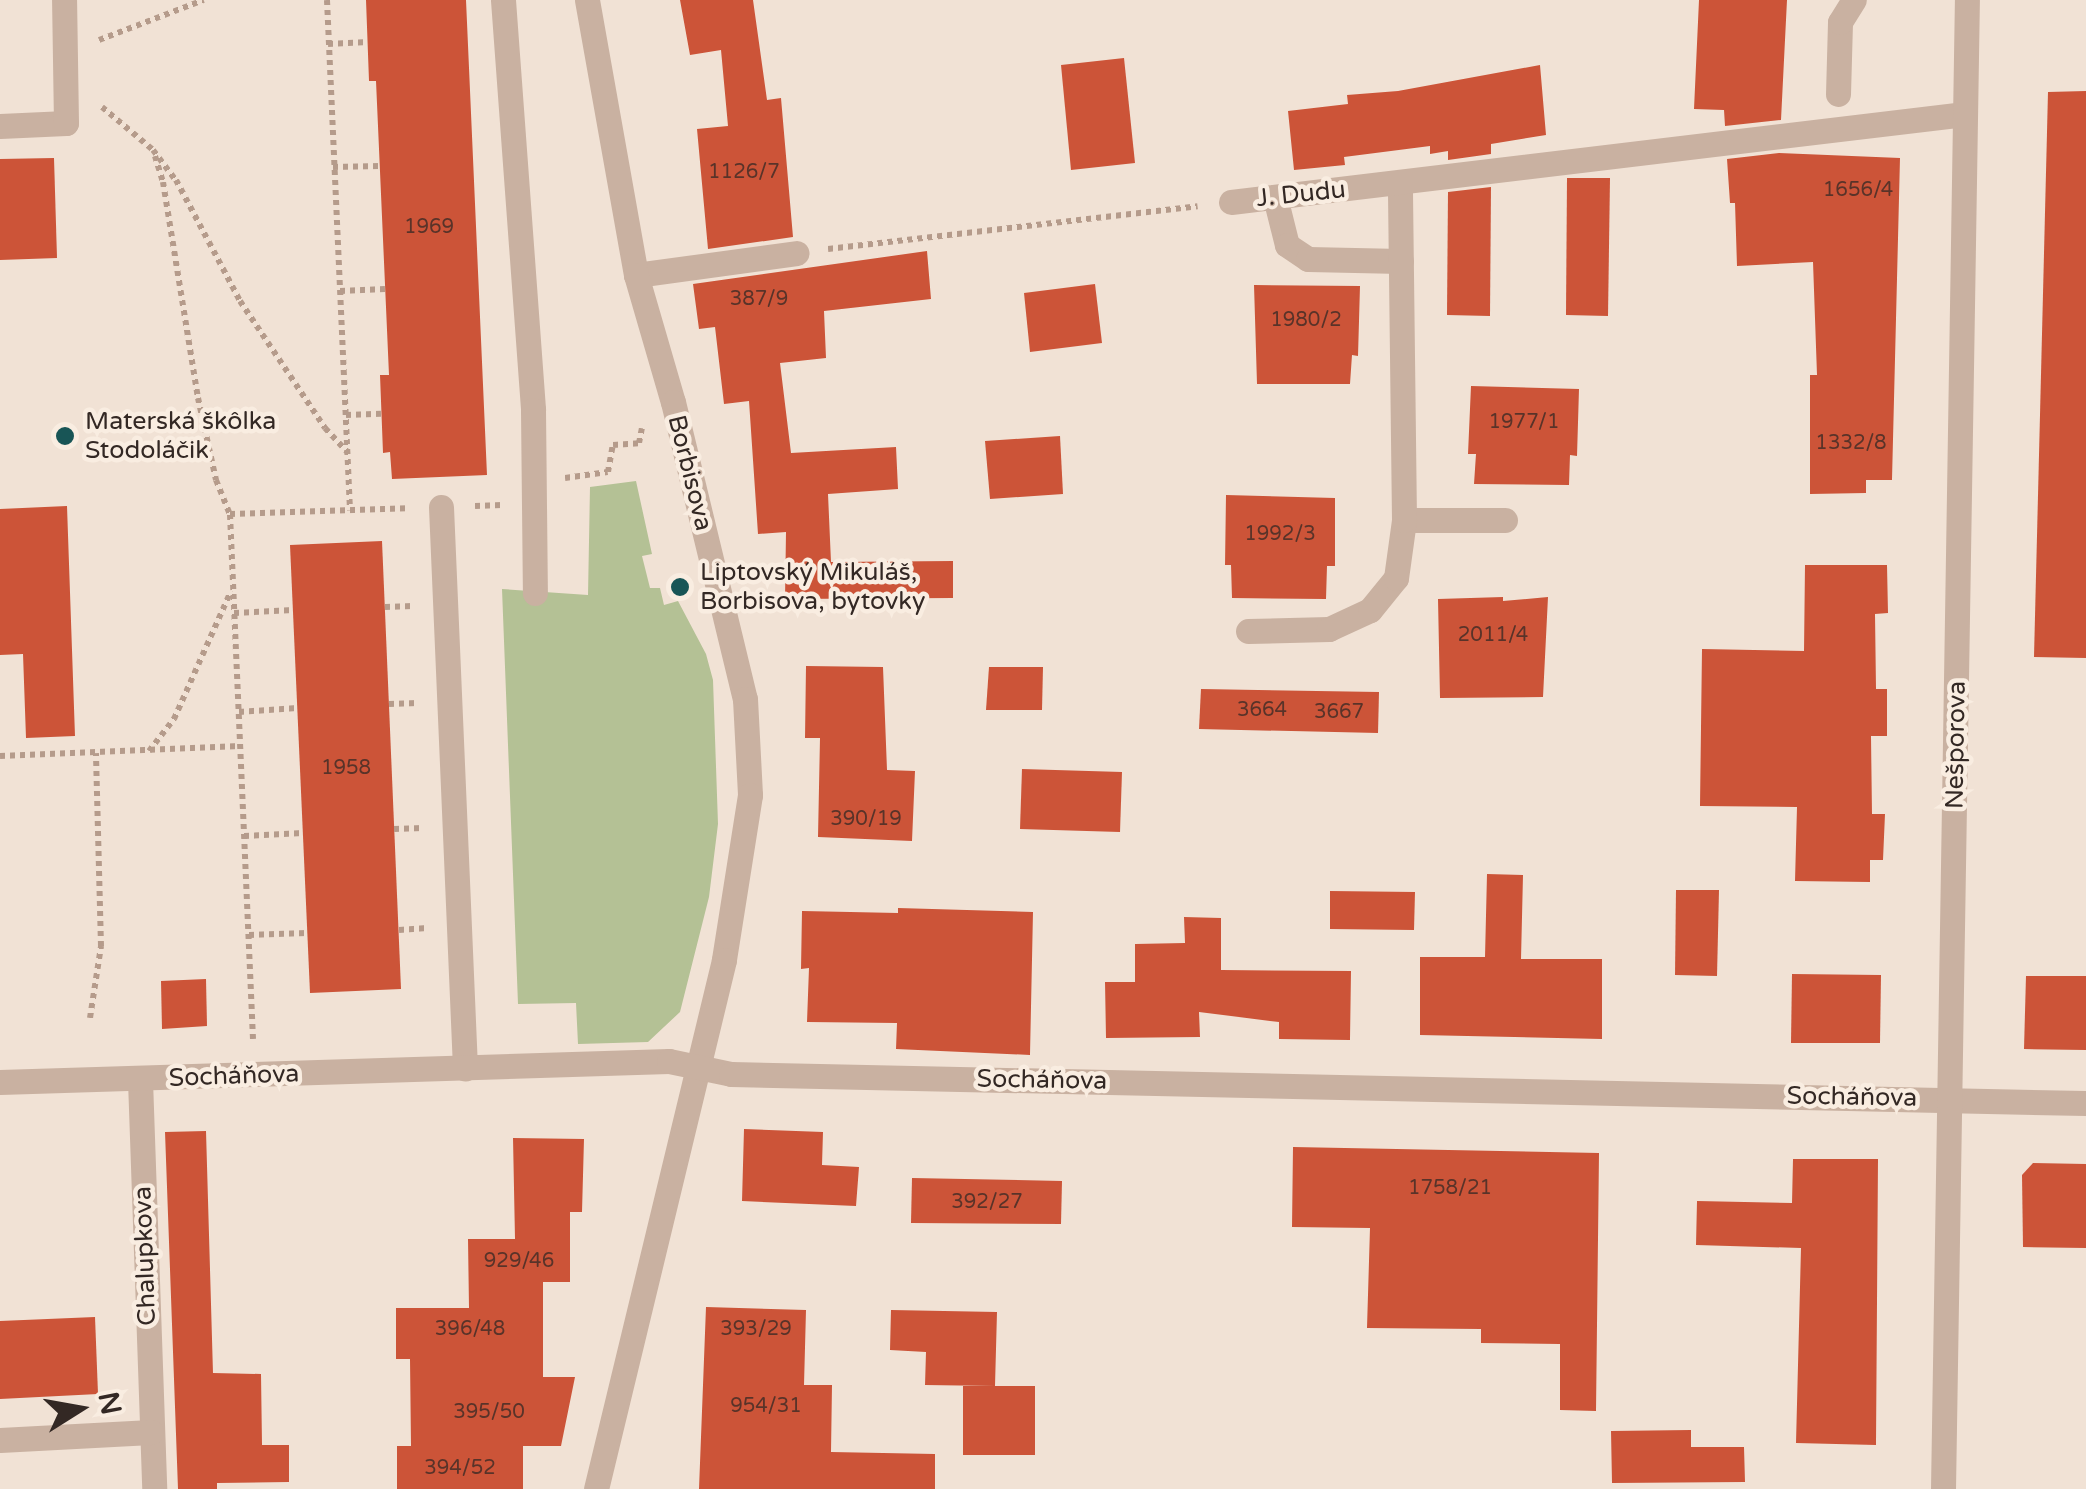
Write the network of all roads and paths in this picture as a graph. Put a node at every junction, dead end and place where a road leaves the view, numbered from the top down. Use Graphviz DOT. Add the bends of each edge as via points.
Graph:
graph roads {
  1 [pos="64,0"];
  2 [pos="204,0"];
  3 [pos="326,0"];
  4 [pos="502,0"];
  5 [pos="587,0"];
  6 [pos="1854,0"];
  7 [pos="1966,0"];
  8 [pos="368,42"];
  9 [pos="328,44"];
  10 [pos="65,52"];
  11 [pos="1838,94"];
  12 [pos="65,96"];
  13 [pos="1965,114"];
  14 [pos="0,126"];
  15 [pos="153,150"];
  16 [pos="380,166"];
  17 [pos="333,167"];
  18 [pos="1400,183"];
  19 [pos="1275,198"];
  20 [pos="1231,202"];
  21 [pos="797,252"];
  22 [pos="1401,260"];
  23 [pos="636,275"];
  24 [pos="385,289"];
  25 [pos="340,291"];
  26 [pos="644,409"];
  27 [pos="382,414"];
  28 [pos="346,415"];
  29 [pos="348,453"];
  30 [pos="536,480"];
  31 [pos="441,507"];
  32 [pos="350,510"];
  33 [pos="230,514"];
  34 [pos="1404,520"];
  35 [pos="1506,520"];
  36 [pos="233,585"];
  37 [pos="535,593"];
  38 [pos="293,610"];
  39 [pos="234,612"];
  40 [pos="1248,631"];
  41 [pos="297,708"];
  42 [pos="239,712"];
  43 [pos="240,746"];
  44 [pos="150,751"];
  45 [pos="96,753"];
  46 [pos="0,756"];
  47 [pos="303,833"];
  48 [pos="244,836"];
  49 [pos="307,933"];
  50 [pos="249,936"];
  51 [pos="90,1018"];
  52 [pos="697,1066"];
  53 [pos="465,1068"];
  54 [pos="254,1075"];
  55 [pos="140,1080"];
  56 [pos="0,1082"];
  57 [pos="1951,1100"];
  58 [pos="2086,1103"];
  59 [pos="150,1432"];
  60 [pos="0,1440"];
  61 [pos="154,1489"];
  62 [pos="596,1489"];
  63 [pos="1944,1489"];
  1 -- 10 [label="street"];
  2 -- 10 [label="path"];
  3 -- 9 [label="path"];
  4 -- 30 [label="street"];
  5 -- 23 [label="street, Borbisova"];
  6 -- 11 [label="street" via="1840,22"];
  7 -- 13 [label="street, Nešporova"];
  8 -- 9 [label="path"];
  9 -- 17 [label="path"];
  10 -- 12 [label="street"];
  12 -- 14 [label="street" via="66,123"];
  12 -- 15 [label="path" via="101,106"];
  13 -- 18 [label="street, J. Dudu"];
  13 -- 57 [label="street, Nešporova"];
  15 -- 29 [label="path" via="272,352"];
  15 -- 33 [label="path" via="198,398"];
  16 -- 17 [label="path"];
  17 -- 25 [label="path"];
  18 -- 19 [label="street, J. Dudu"];
  18 -- 22 [label="street"];
  19 -- 20 [label="street, J. Dudu"];
  19 -- 22 [label="street" via="1286,245 1308,259"];
  20 -- 21 [label="path, J. Dudu"];
  21 -- 23 [label="street"];
  22 -- 34 [label="street"];
  23 -- 52 [label="street, Borbisova" via="745,699 748,826"];
  24 -- 25 [label="path"];
  25 -- 28 [label="path"];
  26 -- 30 [label="path" via="640,443 612,445 608,472"];
  27 -- 28 [label="path"];
  28 -- 29 [label="path"];
  29 -- 32 [label="path"];
  30 -- 31 [label="path" via="522,505"];
  30 -- 37 [label="street"];
  31 -- 32 [label="path"];
  31 -- 53 [label="street"];
  32 -- 33 [label="path"];
  33 -- 36 [label="path"];
  34 -- 35 [label="street"];
  34 -- 40 [label="street" via="1396,578 1370,610 1328,629"];
  36 -- 39 [label="path"];
  36 -- 44 [label="path" via="174,720"];
  38 -- 39 [label="path"];
  39 -- 42 [label="path"];
  41 -- 42 [label="path"];
  42 -- 43 [label="path"];
  43 -- 44 [label="path"];
  43 -- 48 [label="path"];
  44 -- 45 [label="path"];
  45 -- 46 [label="path"];
  45 -- 51 [label="path" via="101,946"];
  47 -- 48 [label="path"];
  48 -- 50 [label="path"];
  49 -- 50 [label="path"];
  50 -- 54 [label="path"];
  52 -- 53 [label="street, Socháňova"];
  52 -- 57 [label="street, Socháňova" via="731,1074"];
  52 -- 62 [label="street, Borbisova"];
  53 -- 54 [label="street, Socháňova"];
  54 -- 55 [label="street, Socháňova"];
  55 -- 56 [label="street, Socháňova"];
  55 -- 59 [label="street, Chalupkova"];
  57 -- 58 [label="street, Socháňova"];
  57 -- 63 [label="street, Nešporova"];
  59 -- 60 [label="street"];
  59 -- 61 [label="street, Chalupkova"];
}
